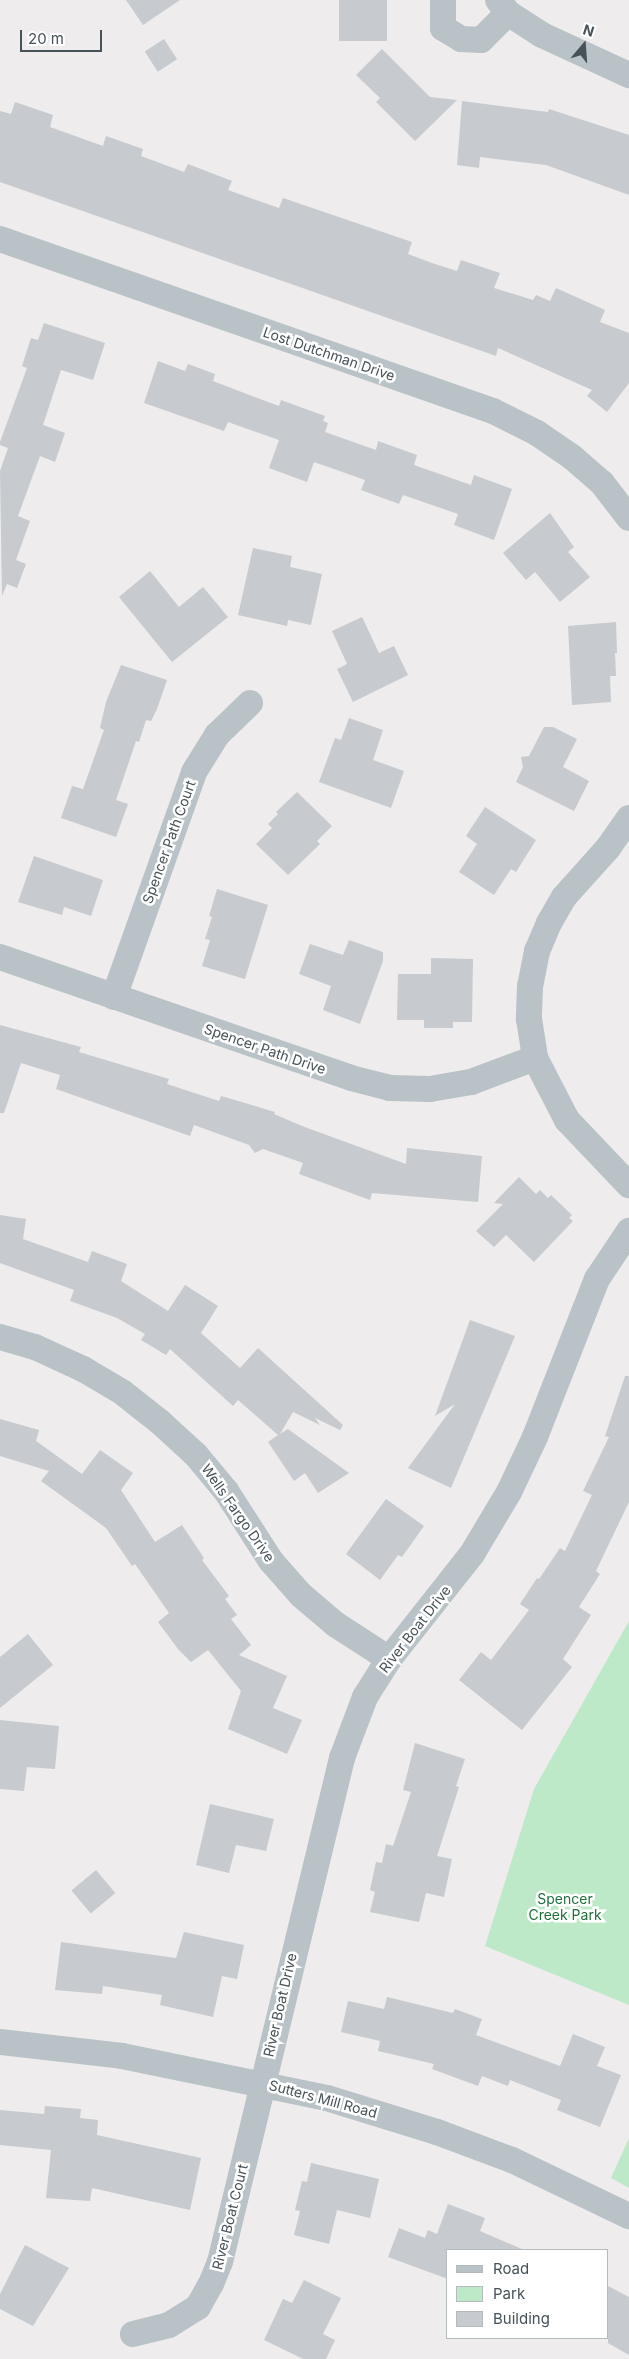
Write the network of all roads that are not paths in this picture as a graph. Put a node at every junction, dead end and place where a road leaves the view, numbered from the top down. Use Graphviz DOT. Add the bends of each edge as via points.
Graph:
graph roads {
  1 [pos="443,0"];
  2 [pos="503,7"];
  3 [pos="629,75"];
  4 [pos="1,241"];
  5 [pos="629,518"];
  6 [pos="250,703"];
  7 [pos="629,818"];
  8 [pos="0,957"];
  9 [pos="114,997"];
  10 [pos="536,1058"];
  11 [pos="629,1185"];
  12 [pos="629,1231"];
  13 [pos="0,1337"];
  14 [pos="388,1659"];
  15 [pos="0,2042"];
  16 [pos="262,2083"];
  17 [pos="629,2216"];
  18 [pos="133,2334"];
  1 -- 2 [label="street" via="443,28 461,39 481,40"];
  2 -- 3 [label="street" via="578,54"];
  4 -- 5 [label="street, Lost Dutchman Drive" via="493,412 538,433 572,457 602,483"];
  6 -- 9 [label="street, Spencer Path Court" via="217,735 194,772"];
  7 -- 10 [label="street" via="608,848 564,897 537,951 530,986 529,1019"];
  8 -- 9 [label="street, Spencer Path Drive"];
  9 -- 10 [label="street, Spencer Path Drive" via="390,1088 430,1090 471,1082"];
  10 -- 11 [label="street" via="567,1120"];
  12 -- 14 [label="street, River Boat Drive" via="597,1279 535,1437 509,1492 472,1554"];
  13 -- 14 [label="street, Wells Fargo Drive" via="35,1347 83,1369 122,1392 160,1422 196,1455 226,1491 271,1561 301,1595 335,1624"];
  14 -- 16 [label="street, River Boat Drive" via="365,1697 342,1758"];
  15 -- 16 [label="street, Sutters Mill Road" via="122,2056"];
  16 -- 17 [label="street, Sutters Mill Road" via="326,2098 437,2132 512,2160"];
  16 -- 18 [label="street, River Boat Court" via="220,2262 211,2284 198,2307 169,2325"];
}
